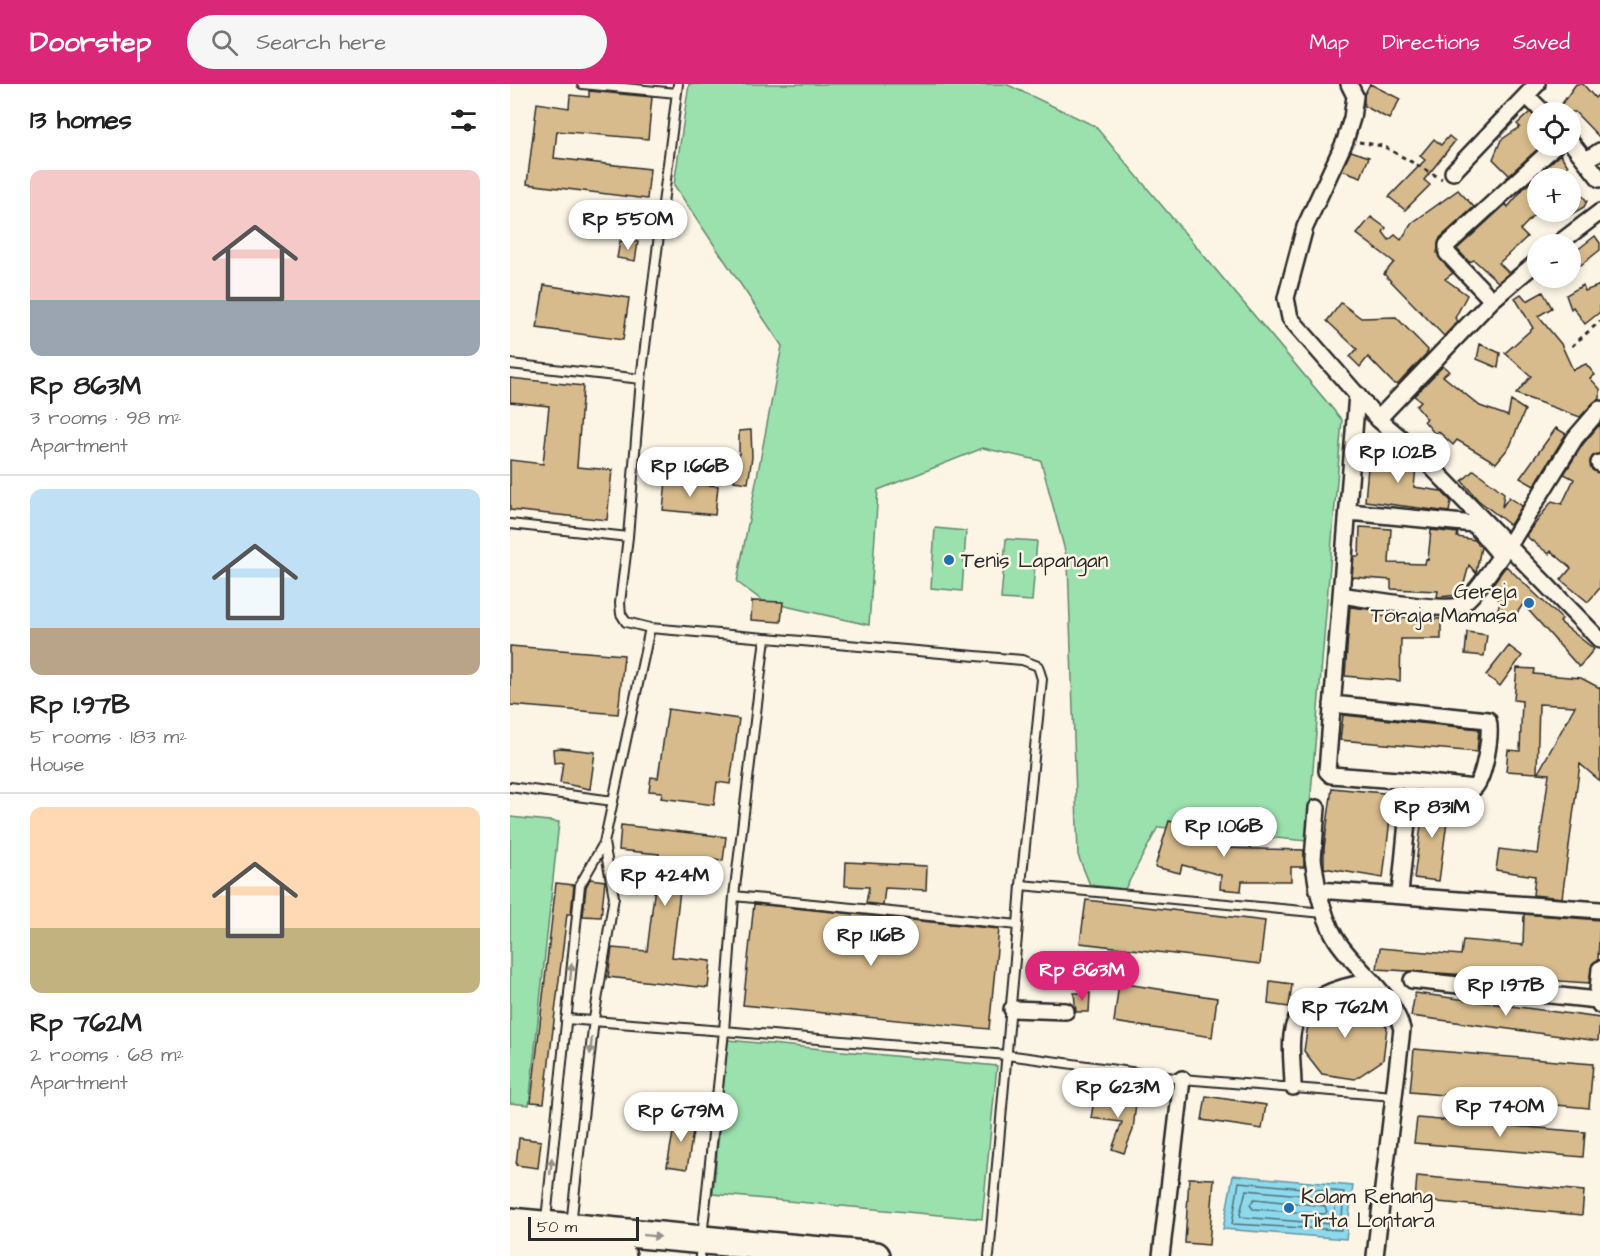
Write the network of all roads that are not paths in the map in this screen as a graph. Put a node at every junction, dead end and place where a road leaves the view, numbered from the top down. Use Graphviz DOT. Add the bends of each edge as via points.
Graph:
graph roads {
  1 [pos="582,84"];
  2 [pos="1353,86"];
  3 [pos="678,88"];
  4 [pos="1532,90"];
  5 [pos="1581,147"];
  6 [pos="1594,155"];
  7 [pos="1544,156"];
  8 [pos="1453,172"];
  9 [pos="1600,179"];
  10 [pos="1600,212"];
  11 [pos="1571,234"];
  12 [pos="1527,270"];
  13 [pos="1492,300"];
  14 [pos="510,364"];
  15 [pos="641,380"];
  16 [pos="1357,394"];
  17 [pos="1600,409"];
  18 [pos="1378,419"];
  19 [pos="1349,512"];
  20 [pos="510,524"];
  21 [pos="628,537"];
  22 [pos="1508,547"];
  23 [pos="1341,595"];
  24 [pos="650,628"];
  25 [pos="765,638"];
  26 [pos="1600,640"];
  27 [pos="1332,704"];
  28 [pos="1411,781"];
  29 [pos="510,787"];
  30 [pos="613,801"];
  31 [pos="1317,808"];
  32 [pos="604,843"];
  33 [pos="1021,885"];
  34 [pos="1318,890"];
  35 [pos="1400,894"];
  36 [pos="734,896"];
  37 [pos="1600,910"];
  38 [pos="1324,913"];
  39 [pos="1018,925"];
  40 [pos="1600,969"];
  41 [pos="1412,980"];
  42 [pos="1371,982"];
  43 [pos="1598,1003"];
  44 [pos="1012,1009"];
  45 [pos="1066,1011"];
  46 [pos="566,1019"];
  47 [pos="594,1019"];
  48 [pos="723,1031"];
  49 [pos="1006,1055"];
  50 [pos="1182,1079"];
  51 [pos="1293,1087"];
  52 [pos="1394,1096"];
  53 [pos="510,1222"];
  54 [pos="557,1237"];
  55 [pos="510,1244"];
  56 [pos="701,1248"];
  57 [pos="844,1254"];
  58 [pos="622,1256"];
  59 [pos="876,1256"];
  60 [pos="989,1256"];
  61 [pos="1161,1256"];
  62 [pos="1375,1256"];
  1 -- 3 [label="lane"];
  2 -- 16 [label="street" via="1354,105 1345,141 1305,227 1286,304 1290,318"];
  3 -- 15 [label="lane"];
  4 -- 8 [label="street"];
  5 -- 6 [label="street"];
  6 -- 9 [label="street"];
  7 -- 13 [label="street" via="1447,245 1447,253"];
  10 -- 11 [label="street"];
  12 -- 13 [label="street"];
  13 -- 18 [label="street"];
  14 -- 15 [label="lane"];
  15 -- 21 [label="lane"];
  16 -- 18 [label="street"];
  16 -- 19 [label="street"];
  17 -- 22 [label="street" via="1575,438"];
  18 -- 22 [label="street" via="1416,451"];
  19 -- 23 [label="street"];
  19 -- 23 [label="street" via="1474,524 1501,556 1470,596 1455,607"];
  20 -- 21 [label="lane"];
  21 -- 24 [label="lane" via="621,614 626,622"];
  22 -- 26 [label="street"];
  23 -- 27 [label="street"];
  24 -- 25 [label="lane"];
  24 -- 30 [label="lane"];
  25 -- 33 [label="lane" via="1022,660 1038,666 1042,679"];
  25 -- 36 [label="lane"];
  27 -- 28 [label="street" via="1327,771 1331,775"];
  27 -- 28 [label="street" via="1488,720 1485,757 1479,783 1474,788"];
  28 -- 35 [label="street"];
  29 -- 30 [label="lane"];
  30 -- 32 [label="lane"];
  31 -- 34 [label="street" via="1313,859"];
  46 -- 32 [label="lane, one-way" via="580,885"];
  32 -- 47 [label="lane" via="614,897"];
  33 -- 38 [label="lane"];
  33 -- 39 [label="lane"];
  34 -- 35 [label="street"];
  34 -- 38 [label="street"];
  35 -- 37 [label="street"];
  36 -- 39 [label="lane"];
  36 -- 48 [label="lane"];
  38 -- 42 [label="street" via="1336,940"];
  39 -- 44 [label="lane"];
  40 -- 43 [label="street"];
  41 -- 43 [label="street"];
  42 -- 51 [label="street" via="1326,993 1303,1010 1292,1034"];
  42 -- 52 [label="street" via="1398,1015 1402,1029"];
  44 -- 45 [label="street"];
  44 -- 49 [label="lane"];
  46 -- 47 [label="lane"];
  54 -- 46 [label="lane, one-way"];
  47 -- 48 [label="lane"];
  47 -- 54 [label="lane, one-way"];
  48 -- 49 [label="lane"];
  48 -- 56 [label="lane"];
  49 -- 50 [label="lane"];
  49 -- 60 [label="lane"];
  50 -- 51 [label="lane"];
  50 -- 61 [label="street"];
  51 -- 52 [label="lane"];
  52 -- 62 [label="street"];
  53 -- 54 [label="highway"];
  54 -- 55 [label="highway"];
  54 -- 56 [label="highway, one-way"];
  54 -- 58 [label="highway"];
  56 -- 57 [label="highway"];
  57 -- 59 [label="highway"];
}
